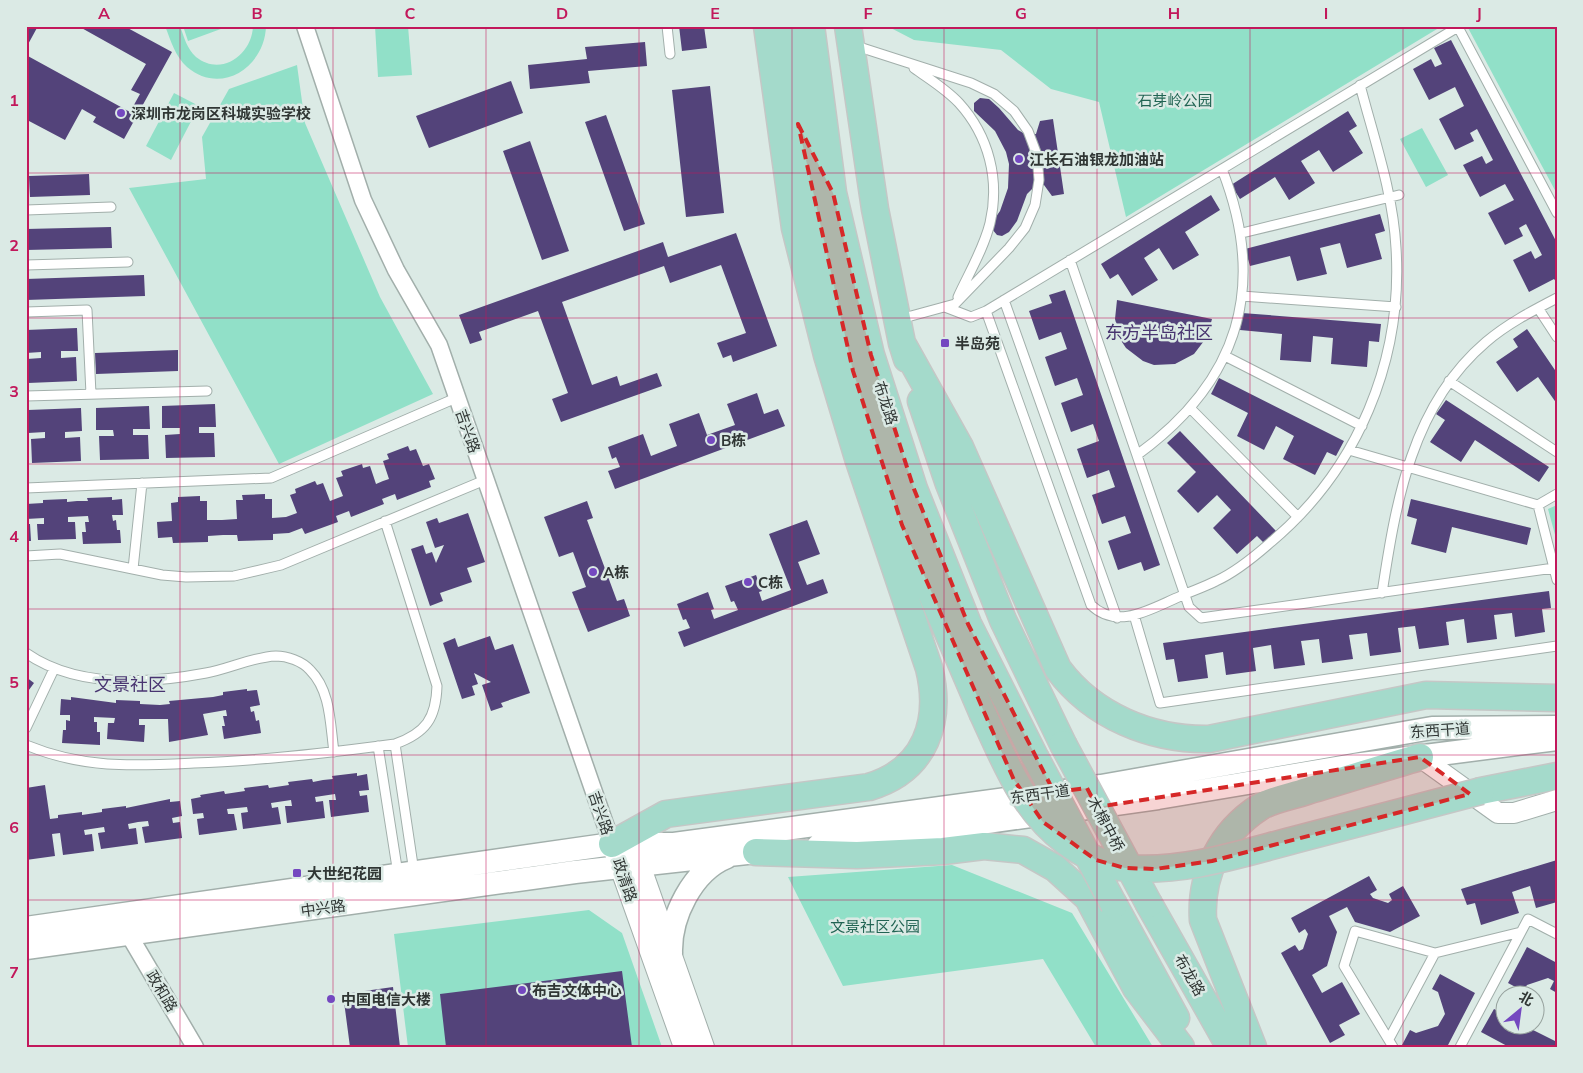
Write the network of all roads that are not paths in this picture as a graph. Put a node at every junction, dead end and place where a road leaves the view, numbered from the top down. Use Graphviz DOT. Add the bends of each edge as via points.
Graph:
graph roads {
  1 [pos="305,26"];
  2 [pos="667,26"];
  3 [pos="767,26"];
  4 [pos="804,28"];
  5 [pos="849,35"];
  6 [pos="670,54"];
  7 [pos="906,62"];
  8 [pos="1360,86"];
  9 [pos="798,124"];
  10 [pos="1222,169"];
  11 [pos="832,193"];
  12 [pos="1399,195"];
  13 [pos="111,207"];
  14 [pos="26,210"];
  15 [pos="1557,213"];
  16 [pos="1242,233"];
  17 [pos="1070,260"];
  18 [pos="128,262"];
  19 [pos="26,265"];
  20 [pos="1242,296"];
  21 [pos="1557,298"];
  22 [pos="1004,300"];
  23 [pos="955,304"];
  24 [pos="945,306"];
  25 [pos="1396,307"];
  26 [pos="1538,308"];
  27 [pos="986,311"];
  28 [pos="26,312"];
  29 [pos="900,332"];
  30 [pos="1557,337"];
  31 [pos="1224,356"];
  32 [pos="1449,381"];
  33 [pos="207,390"];
  34 [pos="91,394"];
  35 [pos="26,396"];
  36 [pos="456,398"];
  37 [pos="1191,409"];
  38 [pos="1362,426"];
  39 [pos="1349,450"];
  40 [pos="1557,452"];
  41 [pos="1137,455"];
  42 [pos="1408,467"];
  43 [pos="485,480"];
  44 [pos="142,484"];
  45 [pos="26,488"];
  46 [pos="1557,494"];
  47 [pos="1538,505"];
  48 [pos="1298,517"];
  49 [pos="385,522"];
  50 [pos="26,556"];
  51 [pos="1554,568"];
  52 [pos="132,570"];
  53 [pos="1557,580"];
  54 [pos="1382,592"];
  55 [pos="1184,594"];
  56 [pos="1134,615"];
  57 [pos="1117,618"];
  58 [pos="1557,646"];
  59 [pos="26,653"];
  60 [pos="54,669"];
  61 [pos="1557,698"];
  62 [pos="1557,727"];
  63 [pos="26,728"];
  64 [pos="1557,739"];
  65 [pos="26,744"];
  66 [pos="395,744"];
  67 [pos="378,746"];
  68 [pos="334,752"];
  69 [pos="1035,757"];
  70 [pos="1420,757"];
  71 [pos="1557,776"];
  72 [pos="1557,800"];
  73 [pos="612,844"];
  74 [pos="744,854"];
  75 [pos="630,867"];
  76 [pos="406,873"];
  77 [pos="1149,904"];
  78 [pos="26,928"];
  79 [pos="1521,932"];
  80 [pos="1557,934"];
  81 [pos="129,935"];
  82 [pos="26,948"];
  83 [pos="671,953"];
  84 [pos="1436,953"];
  85 [pos="1391,1043"];
  86 [pos="1462,1046"];
  87 [pos="195,1047"];
  88 [pos="684,1047"];
  89 [pos="704,1047"];
  90 [pos="1181,1047"];
  91 [pos="1191,1047"];
  92 [pos="1230,1047"];
  93 [pos="1253,1047"];
  1 -- 36 [label="street, 吉兴路" via="362,200 396,270 439,345"];
  2 -- 6 [label="lane"];
  3 -- 73 [label="main road" via="795,228 841,402 929,668 934,696 933,722 927,738 911,761 883,783 666,814"];
  4 -- 9 [label="main road"];
  4 -- 11 [label="main road, 布龙路"];
  5 -- 7 [label="lane"];
  5 -- 29 [label="main road" via="875,209"];
  7 -- 23 [label="lane" via="958,102 974,122 986,146 993,172 990,224"];
  7 -- 23 [label="lane" via="994,94 1014,111 1028,131 1037,155 1040,180 1035,205 1025,228"];
  8 -- 10 [label="lane"];
  8 -- 15 [label="lane" via="1458,27"];
  8 -- 25 [label="lane" via="1392,214 1397,270"];
  9 -- 11 [label="main road"];
  9 -- 71 [label="main road, bridge" via="838,314 874,444 902,525 1014,780 1043,822 1066,842 1096,860 1125,868 1155,869 1212,861 1481,791"];
  10 -- 16 [label="lane"];
  10 -- 17 [label="lane"];
  11 -- 69 [label="main road, 布龙路" via="872,356 914,488 968,624"];
  12 -- 16 [label="lane"];
  13 -- 14 [label="lane"];
  16 -- 20 [label="lane"];
  17 -- 22 [label="lane"];
  17 -- 41 [label="lane"];
  18 -- 19 [label="lane"];
  20 -- 25 [label="lane"];
  20 -- 31 [label="lane"];
  21 -- 26 [label="lane"];
  22 -- 27 [label="lane"];
  22 -- 57 [label="lane"];
  23 -- 24 [label="lane"];
  24 -- 27 [label="lane" via="971,316"];
  24 -- 29 [label="lane"];
  25 -- 38 [label="lane" via="1383,374"];
  26 -- 30 [label="lane"];
  26 -- 32 [label="lane" via="1486,341"];
  27 -- 57 [label="lane" via="1086,596 1098,612"];
  28 -- 34 [label="lane" via="87,310"];
  29 -- 61 [label="main road" via="960,446 1058,669 1075,690 1118,719 1163,735 1191,739 1230,736 1426,695"];
  29 -- 77 [label="main road, 木棉中桥, bridge" via="949,484 1000,611 1063,744"];
  31 -- 37 [label="lane" via="1210,384"];
  31 -- 38 [label="lane"];
  32 -- 40 [label="lane"];
  32 -- 42 [label="lane" via="1422,426"];
  33 -- 34 [label="lane"];
  34 -- 35 [label="lane"];
  36 -- 43 [label="street, 吉兴路"];
  36 -- 44 [label="lane" via="271,478"];
  37 -- 41 [label="lane" via="1166,434"];
  37 -- 48 [label="lane"];
  38 -- 39 [label="lane"];
  39 -- 42 [label="lane"];
  39 -- 48 [label="lane" via="1323,489"];
  41 -- 55 [label="lane"];
  42 -- 47 [label="lane"];
  42 -- 54 [label="lane"];
  43 -- 49 [label="lane"];
  43 -- 73 [label="street, 吉兴路"];
  44 -- 45 [label="lane"];
  44 -- 52 [label="lane"];
  46 -- 47 [label="lane"];
  47 -- 51 [label="lane"];
  48 -- 55 [label="lane" via="1239,567 1217,581"];
  49 -- 52 [label="lane" via="258,571 210,578"];
  49 -- 66 [label="lane" via="437,686 437,702 423,729"];
  50 -- 52 [label="lane" via="60,554"];
  51 -- 53 [label="lane"];
  51 -- 54 [label="lane"];
  54 -- 55 [label="lane" via="1201,618 1189,608"];
  55 -- 56 [label="lane"];
  56 -- 57 [label="lane"];
  56 -- 58 [label="lane" via="1160,704"];
  59 -- 60 [label="lane"];
  60 -- 63 [label="lane"];
  60 -- 68 [label="lane" via="97,679 152,680 206,673 276,656 294,659 309,668 320,682 326,698"];
  62 -- 73 [label="main road, 东西干道" via="1432,728 1082,788 674,844"];
  64 -- 70 [label="main road, 东西干道"];
  65 -- 68 [label="lane" via="73,761 129,766 257,761"];
  66 -- 67 [label="lane"];
  66 -- 76 [label="lane"];
  67 -- 68 [label="lane"];
  67 -- 76 [label="lane"];
  69 -- 91 [label="main road, 木棉中桥, bridge"];
  70 -- 72 [label="street" via="1498,813 1514,813"];
  70 -- 74 [label="main road, 东西干道" via="1017,819"];
  70 -- 93 [label="main road" via="1261,806 1218,848 1205,882 1203,920"];
  73 -- 75 [label="street, 政清路"];
  73 -- 76 [label="main road, 中兴路"];
  74 -- 75 [label="main road, 东西干道"];
  74 -- 83 [label="main road" via="713,866 689,892 673,926"];
  74 -- 90 [label="main road" via="857,855 984,846 1023,850 1055,868 1088,898 1136,988"];
  75 -- 81 [label="main road, 中兴路"];
  75 -- 83 [label="street, 政清路"];
  75 -- 88 [label="street, 政清路"];
  76 -- 78 [label="main road, 中兴路"];
  77 -- 92 [label="main road, 布龙路"];
  79 -- 80 [label="lane" via="1528,919"];
  79 -- 84 [label="lane"];
  79 -- 86 [label="lane"];
  81 -- 82 [label="main road, 中兴路"];
  81 -- 87 [label="street, 政和路"];
  83 -- 89 [label="street, 政清路"];
  84 -- 85 [label="lane"];
  84 -- 85 [label="lane" via="1356,930 1344,966"];
}
